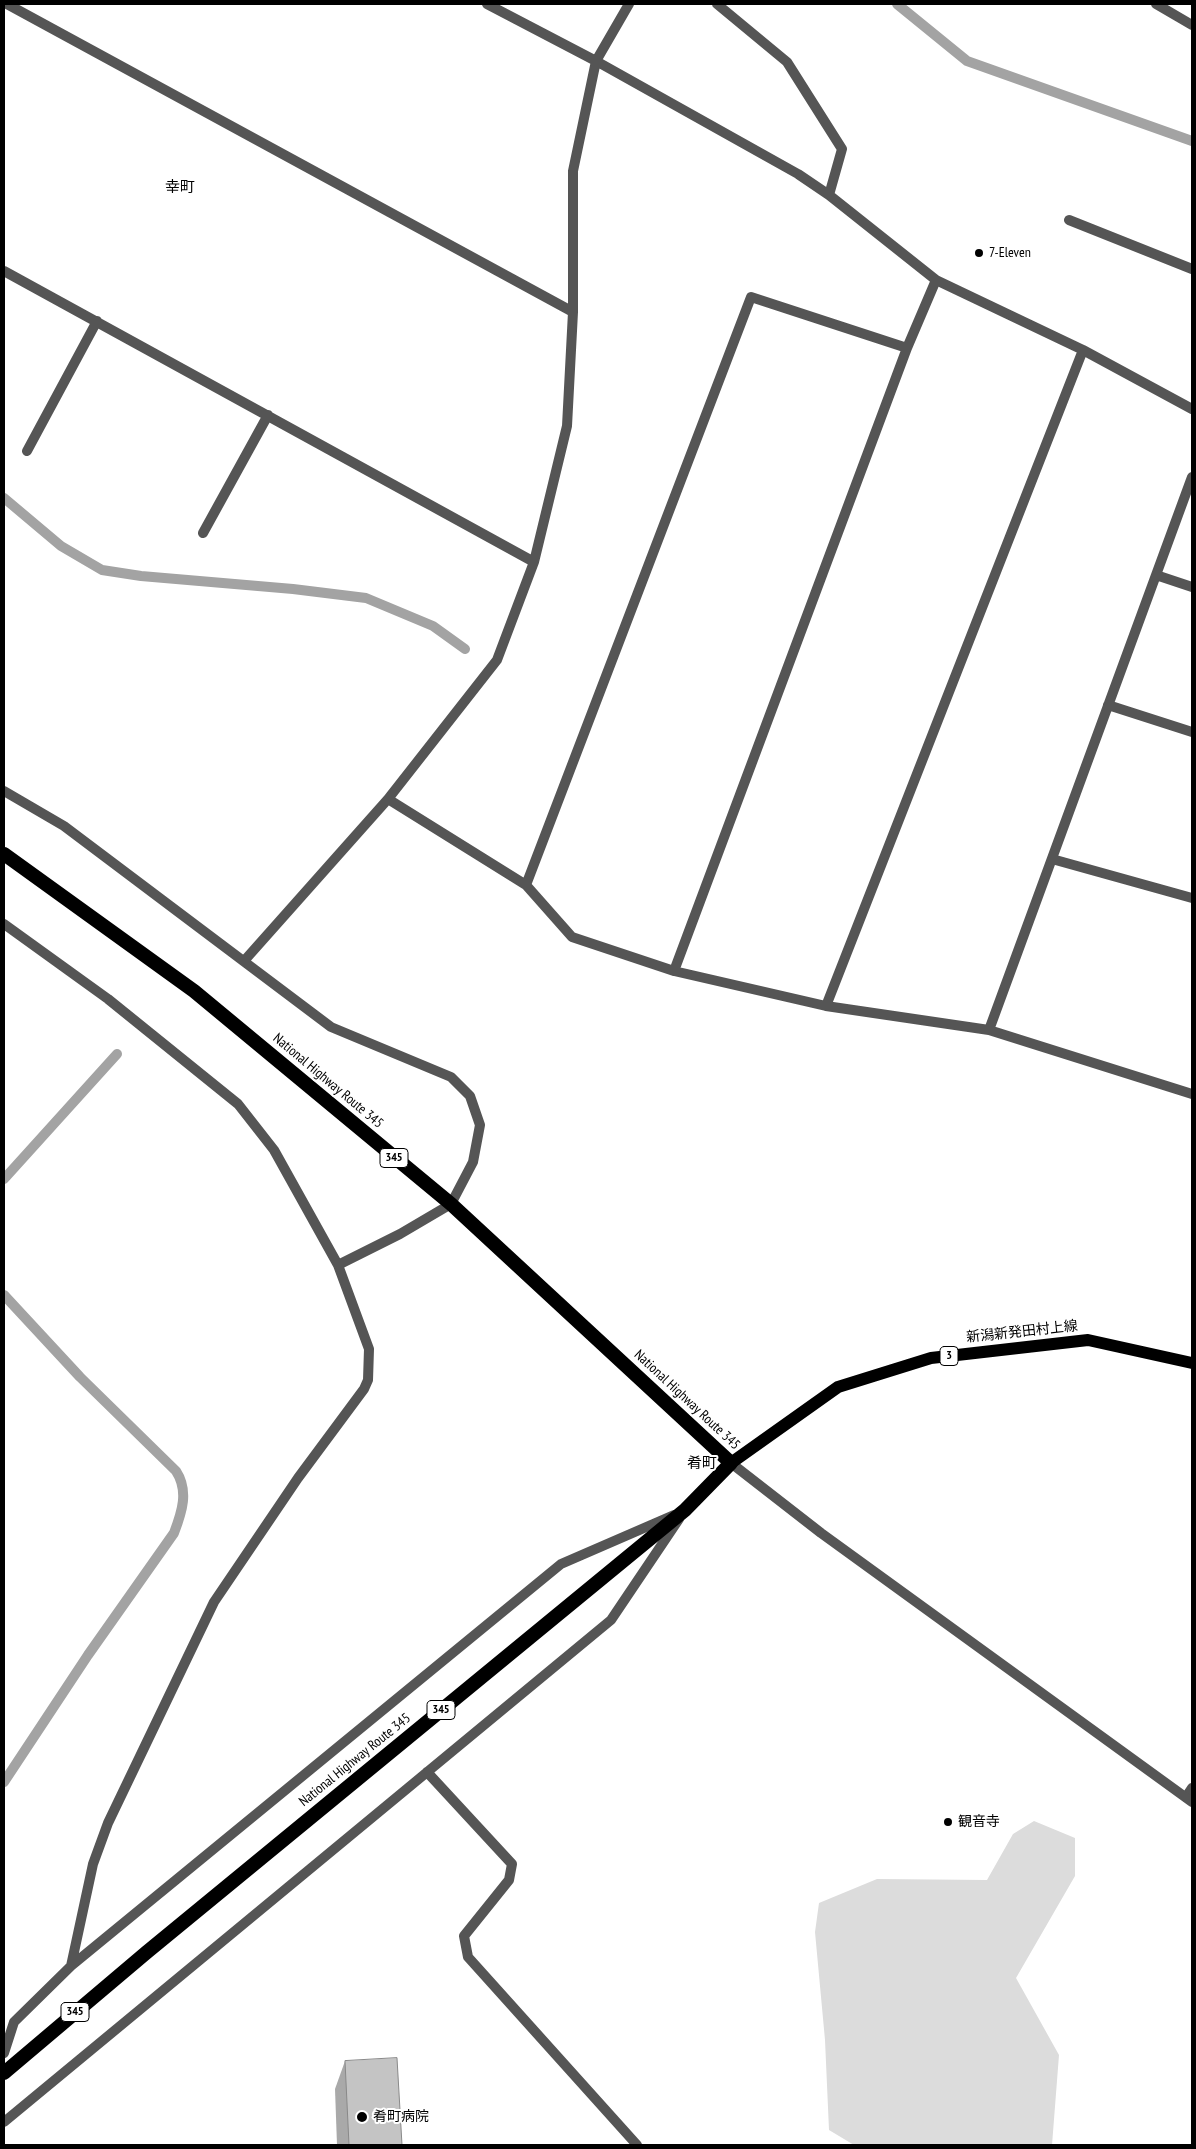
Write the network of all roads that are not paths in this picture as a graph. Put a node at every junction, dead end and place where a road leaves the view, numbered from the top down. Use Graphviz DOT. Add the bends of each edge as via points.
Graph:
graph roads {
  1 [pos="7,4"];
  2 [pos="487,4"];
  3 [pos="629,4"];
  4 [pos="717,4"];
  5 [pos="1156,4"];
  6 [pos="1192,25"];
  7 [pos="596,61"];
  8 [pos="829,195"];
  9 [pos="1069,220"];
  10 [pos="1192,269"];
  11 [pos="4,271"];
  12 [pos="936,280"];
  13 [pos="573,312"];
  14 [pos="97,321"];
  15 [pos="907,348"];
  16 [pos="1083,350"];
  17 [pos="1192,409"];
  18 [pos="268,415"];
  19 [pos="27,451"];
  20 [pos="1192,476"];
  21 [pos="203,533"];
  22 [pos="534,562"];
  23 [pos="1156,575"];
  24 [pos="1192,587"];
  25 [pos="1108,705"];
  26 [pos="1192,732"];
  27 [pos="4,791"];
  28 [pos="388,799"];
  29 [pos="4,854"];
  30 [pos="1052,859"];
  31 [pos="526,885"];
  32 [pos="1192,898"];
  33 [pos="4,924"];
  34 [pos="244,961"];
  35 [pos="674,971"];
  36 [pos="826,1006"];
  37 [pos="989,1030"];
  38 [pos="1192,1094"];
  39 [pos="450,1204"];
  40 [pos="338,1265"];
  41 [pos="1192,1362"];
  42 [pos="732,1463"];
  43 [pos="685,1510"];
  44 [pos="427,1772"];
  45 [pos="1192,1788"];
  46 [pos="1189,1800"];
  47 [pos="71,1966"];
  48 [pos="4,2053"];
  49 [pos="4,2073"];
  50 [pos="4,2122"];
  51 [pos="637,2145"];
  1 -- 13 [label="street"];
  2 -- 7 [label="street"];
  3 -- 7 [label="street"];
  4 -- 8 [label="street" via="787,62 842,148"];
  5 -- 6 [label="street"];
  7 -- 8 [label="street" via="798,174"];
  7 -- 13 [label="street" via="573,171"];
  8 -- 12 [label="street"];
  9 -- 10 [label="street"];
  11 -- 14 [label="street"];
  12 -- 15 [label="street"];
  12 -- 16 [label="street"];
  13 -- 22 [label="street" via="567,426"];
  14 -- 18 [label="street"];
  14 -- 19 [label="street"];
  15 -- 31 [label="street" via="751,297"];
  15 -- 35 [label="street"];
  16 -- 17 [label="street"];
  16 -- 36 [label="street"];
  18 -- 21 [label="street"];
  18 -- 22 [label="street"];
  20 -- 23 [label="street"];
  22 -- 28 [label="street" via="497,660"];
  23 -- 24 [label="street"];
  23 -- 25 [label="street"];
  25 -- 26 [label="street"];
  25 -- 30 [label="street"];
  27 -- 34 [label="street" via="64,826"];
  28 -- 31 [label="street"];
  28 -- 34 [label="street"];
  29 -- 39 [label="highway, National Highway Route 345 / 345" via="194,991"];
  30 -- 32 [label="street"];
  30 -- 37 [label="street"];
  31 -- 35 [label="street" via="572,937"];
  33 -- 40 [label="street" via="108,999 238,1104 274,1150"];
  34 -- 39 [label="street" via="331,1027 451,1077 470,1096 480,1125 474,1162"];
  35 -- 36 [label="street"];
  36 -- 37 [label="street"];
  37 -- 38 [label="street"];
  39 -- 40 [label="street"];
  39 -- 42 [label="highway, National Highway Route 345 / 345"];
  40 -- 47 [label="street" via="369,1349 368,1380 214,1602 108,1823 93,1864"];
  41 -- 42 [label="main road, 新潟新発田村上線 / 3" via="1088,1340 931,1358 838,1387"];
  42 -- 43 [label="highway, National Highway Route 345 / 345"];
  42 -- 46 [label="street" via="821,1533"];
  43 -- 44 [label="street" via="610,1620"];
  43 -- 47 [label="street" via="561,1564"];
  43 -- 49 [label="highway, National Highway Route 345 / 345"];
  44 -- 50 [label="street"];
  44 -- 51 [label="street" via="512,1864 509,1880 464,1936 468,1957"];
  45 -- 46 [label="street"];
  47 -- 48 [label="street" via="14,2022"];
}
